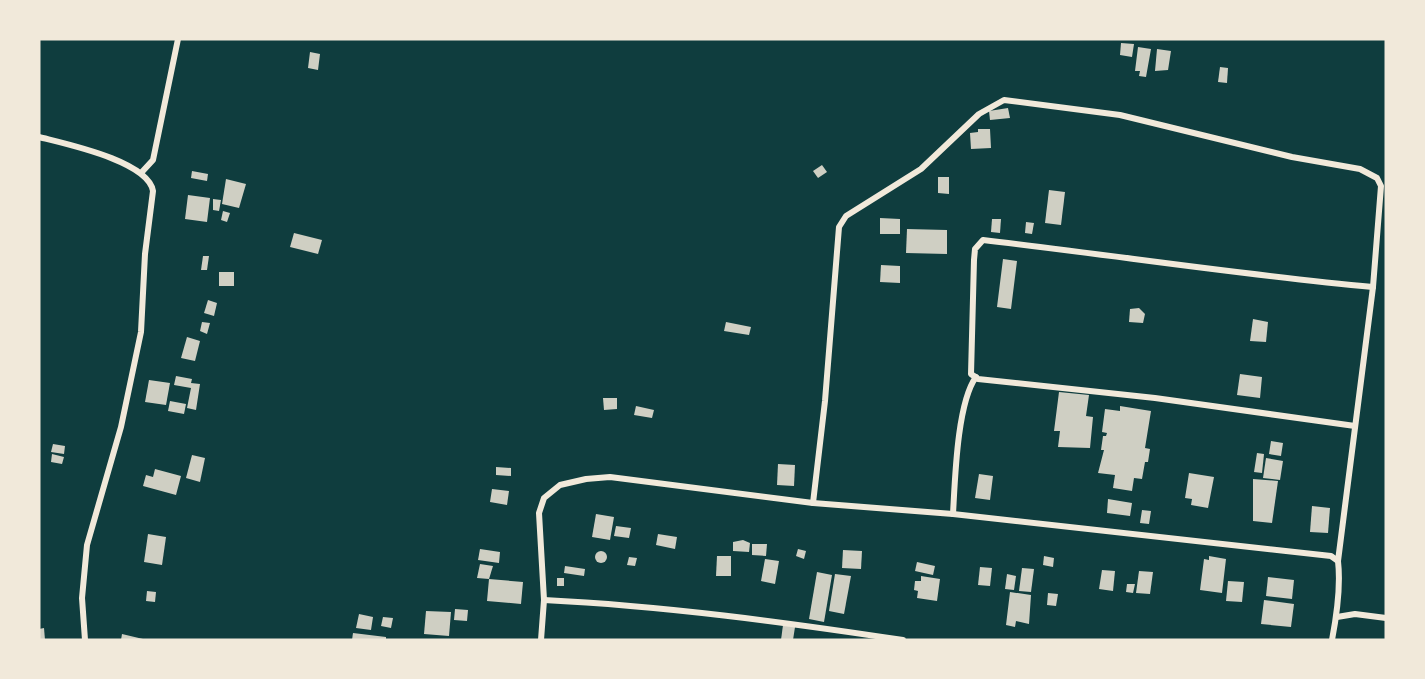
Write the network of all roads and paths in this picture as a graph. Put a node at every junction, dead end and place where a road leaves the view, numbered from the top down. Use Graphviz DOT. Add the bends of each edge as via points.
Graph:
graph roads {
  1 [pos="178,39"];
  2 [pos="39,137"];
  3 [pos="141,173"];
  4 [pos="1373,287"];
  5 [pos="975,377"];
  6 [pos="1355,426"];
  7 [pos="813,503"];
  8 [pos="953,514"];
  9 [pos="1338,561"];
  10 [pos="544,600"];
  11 [pos="1337,617"];
  12 [pos="1386,618"];
  13 [pos="85,640"];
  14 [pos="541,640"];
  15 [pos="903,640"];
  16 [pos="1332,640"];
  1 -- 3 [label="street" via="153,160"];
  2 -- 3 [label="street" via="99,154"];
  3 -- 13 [label="street" via="152,183 153,191 141,332 121,427 87,545 82,598"];
  4 -- 5 [label="street" via="1252,276 983,240 975,249 974,260 971,374"];
  4 -- 6 [label="street"];
  4 -- 7 [label="street" via="1381,186 1377,178 1360,170 1120,115 1004,100 979,114 921,169 846,216 839,227"];
  5 -- 6 [label="street"];
  5 -- 8 [label="street" via="960,431"];
  6 -- 9 [label="street"];
  7 -- 8 [label="street"];
  7 -- 10 [label="street" via="610,477 560,485 544,498 539,513"];
  8 -- 9 [label="street" via="1331,556"];
  9 -- 11 [label="street"];
  10 -- 14 [label="street"];
  10 -- 15 [label="street" via="782,622"];
  11 -- 12 [label="street" via="1355,614"];
  11 -- 16 [label="street"];
}
